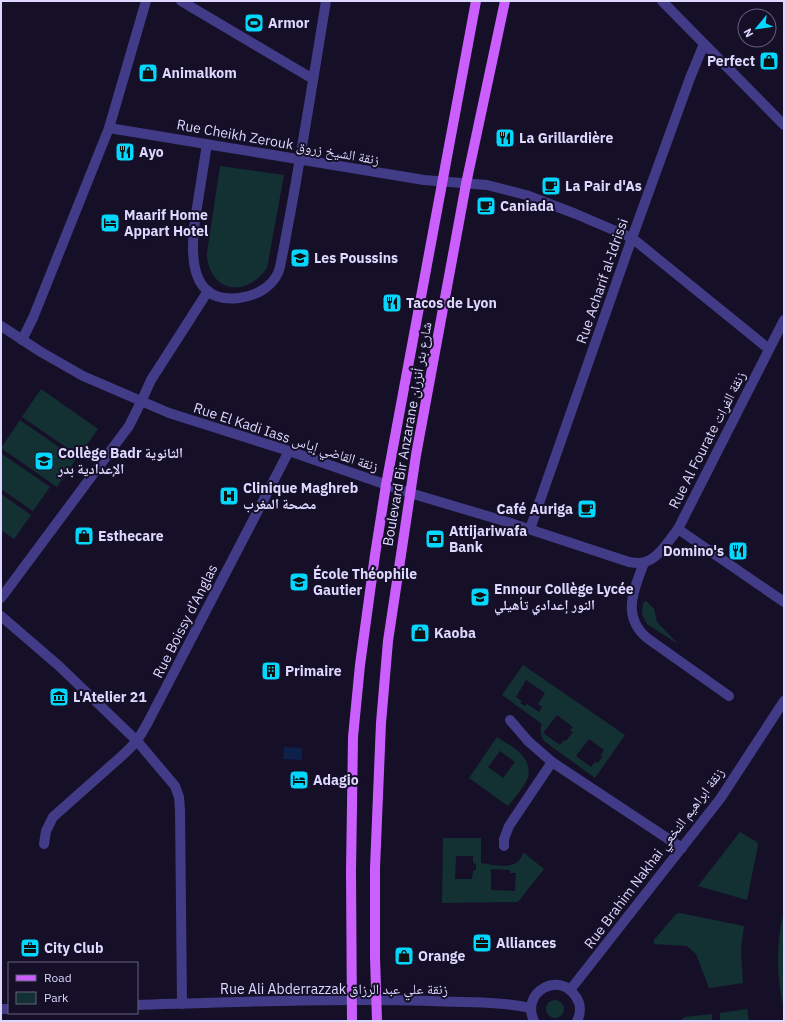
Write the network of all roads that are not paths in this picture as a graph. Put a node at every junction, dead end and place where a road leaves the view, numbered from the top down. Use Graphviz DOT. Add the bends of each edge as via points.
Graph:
graph roads {
  1 [pos="146,1"];
  2 [pos="181,1"];
  3 [pos="326,1"];
  4 [pos="476,1"];
  5 [pos="505,1"];
  6 [pos="662,1"];
  7 [pos="704,44"];
  8 [pos="313,79"];
  9 [pos="784,125"];
  10 [pos="109,128"];
  11 [pos="207,144"];
  12 [pos="300,160"];
  13 [pos="443,182"];
  14 [pos="466,184"];
  15 [pos="632,238"];
  16 [pos="208,291"];
  17 [pos="784,320"];
  18 [pos="1,326"];
  19 [pos="22,340"];
  20 [pos="769,349"];
  21 [pos="142,402"];
  22 [pos="289,451"];
  23 [pos="386,485"];
  24 [pos="410,493"];
  25 [pos="530,529"];
  26 [pos="678,529"];
  27 [pos="644,563"];
  28 [pos="1,598"];
  29 [pos="784,602"];
  30 [pos="1,616"];
  31 [pos="729,696"];
  32 [pos="784,700"];
  33 [pos="510,720"];
  34 [pos="137,741"];
  35 [pos="552,762"];
  36 [pos="44,844"];
  37 [pos="504,846"];
  38 [pos="682,848"];
  39 [pos="570,990"];
  40 [pos="352,1000"];
  41 [pos="376,1000"];
  42 [pos="182,1004"];
  43 [pos="138,1005"];
  44 [pos="531,1008"];
  45 [pos="352,1021"];
  46 [pos="377,1021"];
  47 [pos="534,1021"];
  48 [pos="577,1021"];
  1 -- 10 [label="street"];
  2 -- 8 [label="street"];
  3 -- 8 [label="street"];
  4 -- 13 [label="main road, Boulevard Bir Anzarane شارع بئر أنزران"];
  5 -- 14 [label="main road, Boulevard Bir Anzarane شارع بئر أنزران"];
  6 -- 7 [label="street"];
  7 -- 9 [label="street"];
  7 -- 15 [label="street, Rue Acharif al-Idrissi"];
  8 -- 12 [label="street"];
  10 -- 11 [label="street, Rue Cheikh Zerouk زنقة الشيخ زروق"];
  10 -- 19 [label="street" via="34,318"];
  11 -- 12 [label="street, Rue Cheikh Zerouk زنقة الشيخ زروق"];
  11 -- 16 [label="street" via="192,251 198,278"];
  12 -- 13 [label="street, Rue Cheikh Zerouk زنقة الشيخ زروق"];
  12 -- 16 [label="street" via="277,275 263,290 251,296 223,298"];
  13 -- 14 [label="street, Rue Cheikh Zerouk زنقة الشيخ زروق"];
  13 -- 23 [label="main road, Boulevard Bir Anzarane شارع بئر أنزران"];
  14 -- 15 [label="street, Rue Cheikh Zerouk زنقة الشيخ زروق" via="487,185 526,195"];
  14 -- 24 [label="main road, Boulevard Bir Anzarane شارع بئر أنزران"];
  15 -- 20 [label="street, Rue Cheikh Zerouk زنقة الشيخ زروق"];
  15 -- 25 [label="street, Rue Acharif al-Idrissi"];
  16 -- 21 [label="street" via="151,380"];
  17 -- 20 [label="street, Rue Al Fourate زنقة الفرات"];
  18 -- 19 [label="street, Rue El Kadi Iass زنقة القاضي إياس"];
  19 -- 21 [label="street, Rue El Kadi Iass زنقة القاضي إياس" via="83,376"];
  20 -- 26 [label="street, Rue Al Fourate زنقة الفرات"];
  21 -- 22 [label="street, Rue El Kadi Iass زنقة القاضي إياس" via="192,422"];
  21 -- 28 [label="street" via="129,426"];
  22 -- 23 [label="street, Rue El Kadi Iass زنقة القاضي إياس"];
  22 -- 34 [label="street, Rue Boissy d’Anglas"];
  23 -- 24 [label="street, Rue El Kadi Iass زنقة القاضي إياس"];
  23 -- 40 [label="main road, Boulevard Bir Anzarane شارع بئر أنزران" via="360,665 353,737"];
  24 -- 25 [label="street, Rue El Kadi Iass زنقة القاضي إياس"];
  24 -- 41 [label="main road, Boulevard Bir Anzarane شارع بئر أنزران" via="388,641 381,723 375,868"];
  25 -- 27 [label="street, Rue El Kadi Iass زنقة القاضي إياس" via="629,562"];
  26 -- 27 [label="street, Rue Al Fourate زنقة الفرات" via="660,550"];
  26 -- 29 [label="street"];
  27 -- 31 [label="street" via="634,589 631,606 638,627 647,638"];
  30 -- 34 [label="street" via="65,672"];
  32 -- 38 [label="street, Rue Brahim Nakhai زنقة ابراهيم النخعي" via="720,799"];
  33 -- 35 [label="street"];
  34 -- 36 [label="street, Rue Boissy d’Anglas" via="53,817"];
  34 -- 42 [label="street" via="175,786 179,797"];
  35 -- 37 [label="street" via="509,826"];
  35 -- 38 [label="street"];
  38 -- 39 [label="street, Rue Brahim Nakhai زنقة ابراهيم النخعي"];
  39 -- 44 [label="street" via="560,985 546,987 535,996"];
  39 -- 48 [label="street" via="579,1004"];
  40 -- 41 [label="street, Rue Ali Abderrazzak زنقة علي عبد الرزاق"];
  40 -- 42 [label="street, Rue Ali Abderrazzak زنقة علي عبد الرزاق"];
  40 -- 45 [label="main road, Boulevard Bir Anzarane شارع بئر أنزران"];
  41 -- 44 [label="street, Rue Ali Abderrazzak زنقة علي عبد الرزاق" via="508,1004"];
  41 -- 46 [label="main road, Boulevard Bir Anzarane شارع بئر أنزران"];
  42 -- 43 [label="street, Rue Ali Abderrazzak زنقة علي عبد الرزاق"];
  44 -- 47 [label="street"];
}
